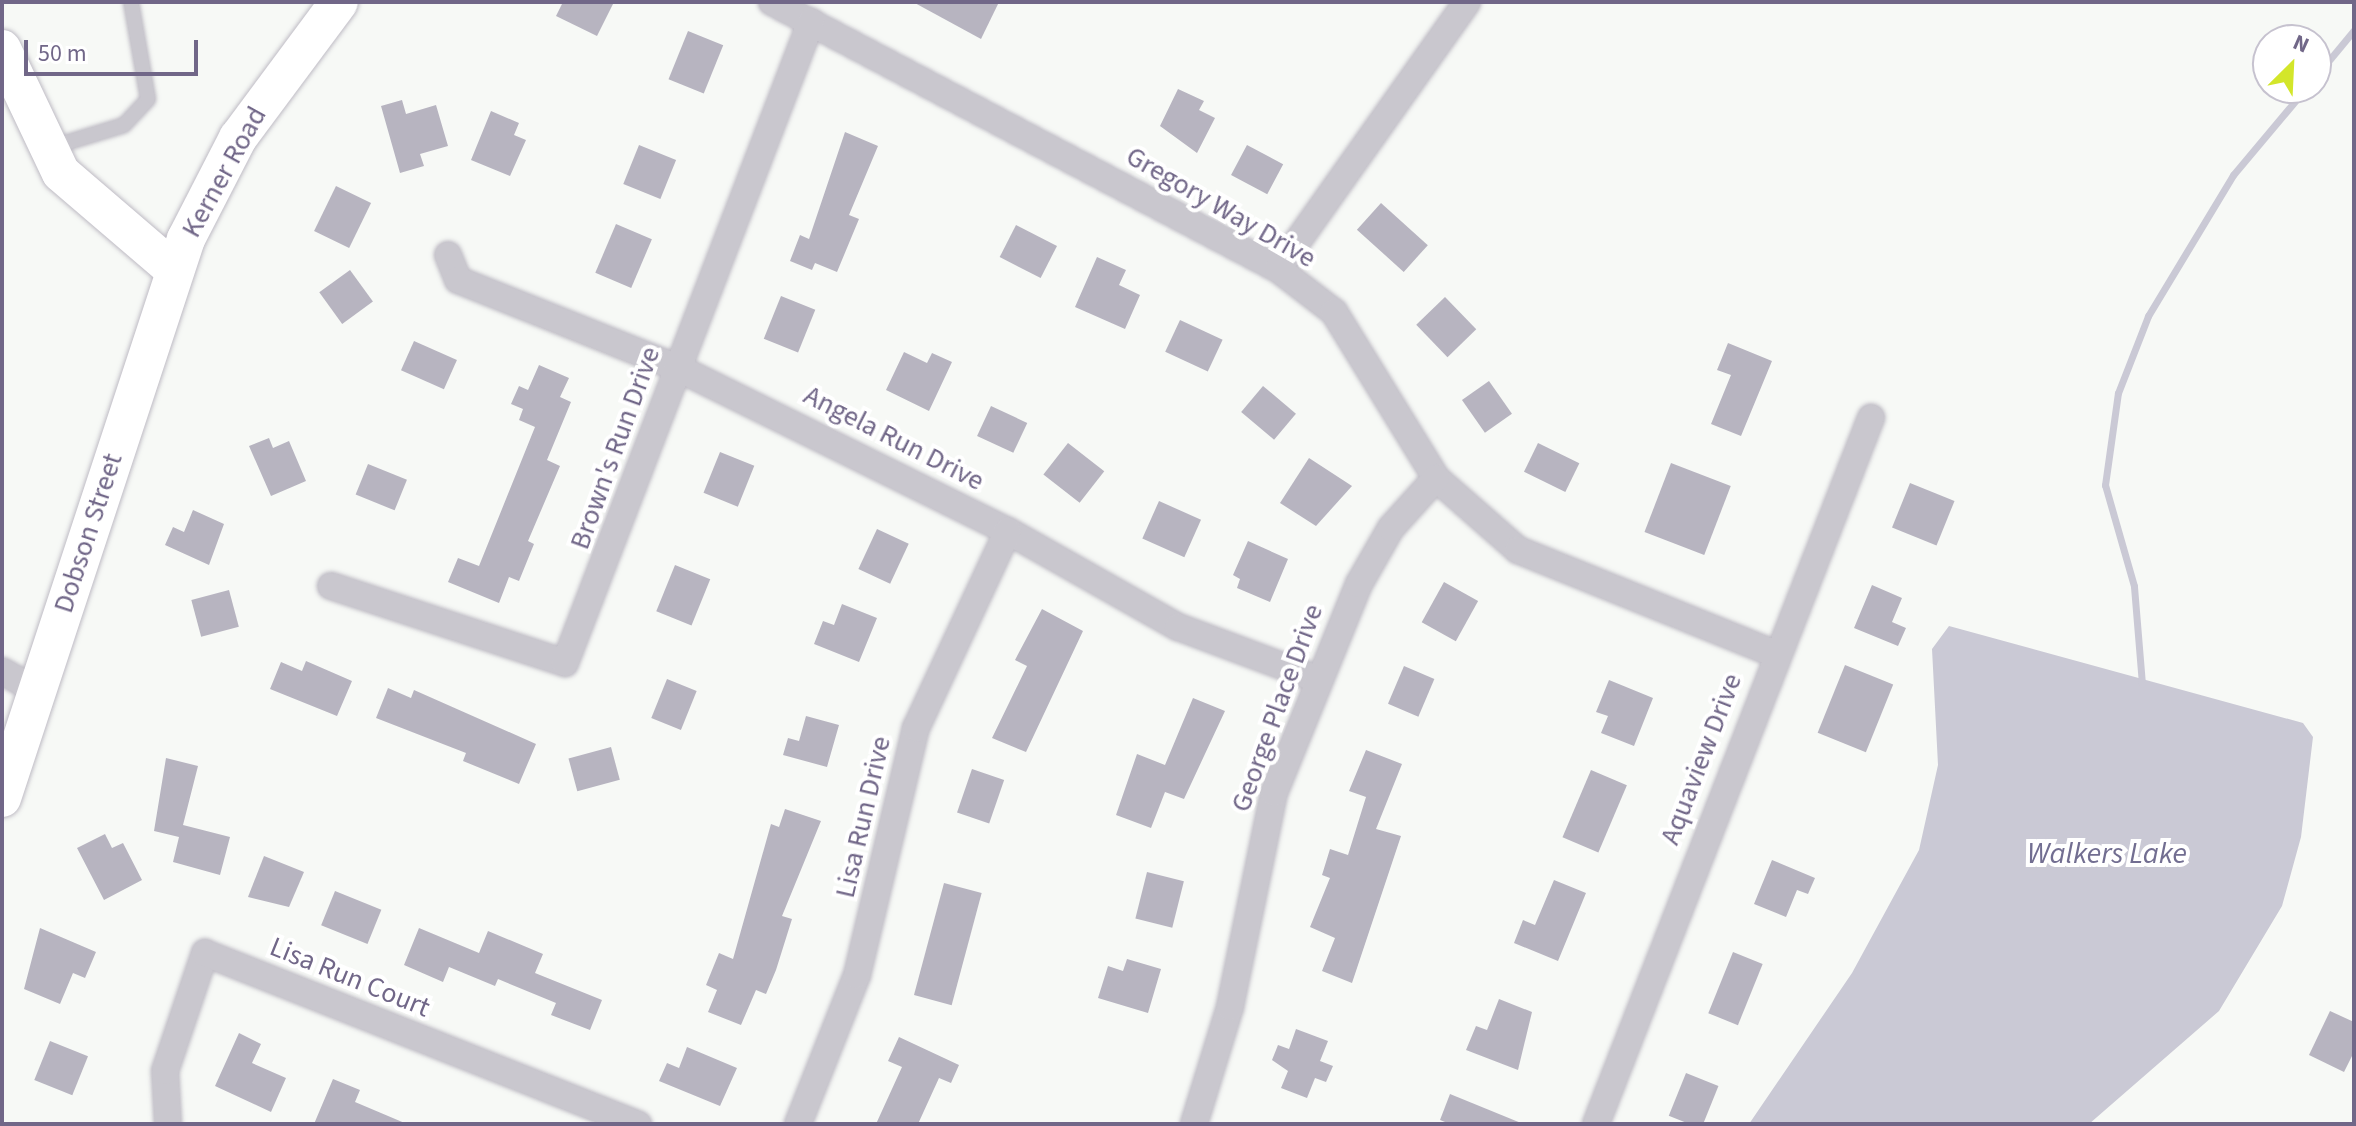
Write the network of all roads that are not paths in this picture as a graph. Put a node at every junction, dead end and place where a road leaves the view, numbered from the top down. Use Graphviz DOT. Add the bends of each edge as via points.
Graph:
graph roads {
  1 [pos="131,2"];
  2 [pos="339,2"];
  3 [pos="772,2"];
  4 [pos="1467,2"];
  5 [pos="811,22"];
  6 [pos="2,49"];
  7 [pos="45,149"];
  8 [pos="448,255"];
  9 [pos="173,269"];
  10 [pos="1278,269"];
  11 [pos="678,368"];
  12 [pos="1871,418"];
  13 [pos="1436,478"];
  14 [pos="1008,531"];
  15 [pos="331,586"];
  16 [pos="1775,654"];
  17 [pos="2,671"];
  18 [pos="1317,679"];
  19 [pos="36,691"];
  20 [pos="2,798"];
  21 [pos="168,1124"];
  22 [pos="638,1124"];
  23 [pos="798,1124"];
  24 [pos="1194,1124"];
  25 [pos="1596,1124"];
  1 -- 7 [label="lane" via="148,99 124,125"];
  2 -- 9 [label="street, Kerner Road" via="238,138"];
  3 -- 5 [label="street, Gregory Way Drive"];
  4 -- 10 [label="street"];
  5 -- 10 [label="street, Gregory Way Drive"];
  5 -- 11 [label="street, Brown's Run Drive"];
  6 -- 7 [label="street"];
  7 -- 9 [label="street" via="61,173"];
  8 -- 11 [label="street, Angela Run Drive" via="458,280"];
  9 -- 19 [label="street, Dobson Street"];
  10 -- 13 [label="street, Gregory Way Drive" via="1343,324"];
  11 -- 14 [label="street, Angela Run Drive"];
  11 -- 15 [label="street, Brown's Run Drive" via="565,663"];
  12 -- 16 [label="street, Aquaview Drive"];
  13 -- 16 [label="street, Gregory Way Drive" via="1518,550"];
  13 -- 18 [label="street, George Place Drive" via="1385,539"];
  14 -- 18 [label="street, Angela Run Drive" via="1178,627"];
  14 -- 23 [label="street, Lisa Run Drive" via="916,728 857,975"];
  16 -- 25 [label="street, Aquaview Drive"];
  17 -- 19 [label="street"];
  18 -- 24 [label="street, George Place Drive" via="1274,793 1230,1007"];
  19 -- 20 [label="street, Dobson Street"];
  21 -- 22 [label="street, Lisa Run Court" via="165,1071 205,953"];
}
